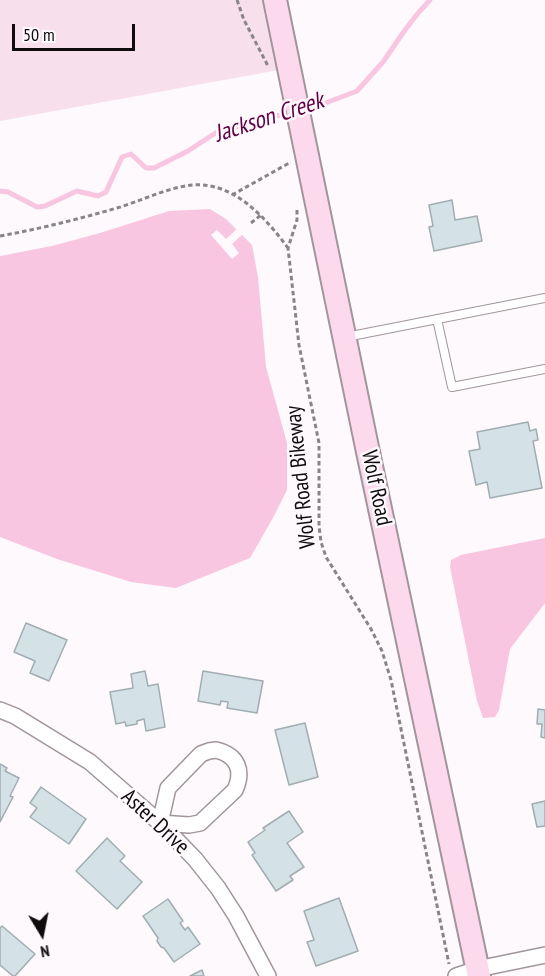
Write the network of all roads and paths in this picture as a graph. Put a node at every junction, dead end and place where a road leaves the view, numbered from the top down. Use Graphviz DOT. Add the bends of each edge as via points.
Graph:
graph roads {
  1 [pos="237,0"];
  2 [pos="275,0"];
  3 [pos="271,72"];
  4 [pos="291,153"];
  5 [pos="292,161"];
  6 [pos="294,170"];
  7 [pos="232,195"];
  8 [pos="297,209"];
  9 [pos="261,215"];
  10 [pos="251,223"];
  11 [pos="0,236"];
  12 [pos="288,248"];
  13 [pos="545,298"];
  14 [pos="437,319"];
  15 [pos="345,337"];
  16 [pos="545,369"];
  17 [pos="0,710"];
  18 [pos="160,823"];
  19 [pos="545,956"];
  20 [pos="452,970"];
  21 [pos="478,973"];
  22 [pos="268,976"];
  1 -- 3 [label="path"];
  2 -- 15 [label="main road, Wolf Road"];
  4 -- 5 [label="path"];
  5 -- 6 [label="path"];
  5 -- 7 [label="path"];
  7 -- 9 [label="path"];
  7 -- 11 [label="path" via="206,185 179,187 116,208"];
  8 -- 12 [label="path, Wolf Road Bikeway"];
  9 -- 10 [label="path"];
  9 -- 12 [label="path"];
  12 -- 20 [label="path, Wolf Road Bikeway" via="299,345 319,443 321,542 371,629 391,680"];
  13 -- 14 [label="lane"];
  14 -- 15 [label="lane"];
  14 -- 16 [label="lane" via="452,387"];
  15 -- 21 [label="main road, Wolf Road"];
  17 -- 18 [label="street, Aster Drive" via="90,762"];
  18 -- 18 [label="street" via="200,824 235,790 239,774 232,758 216,750 201,754 168,788"];
  18 -- 22 [label="street, Aster Drive" via="218,888"];
  19 -- 21 [label="street"];
  20 -- 21 [label="street"];
}
